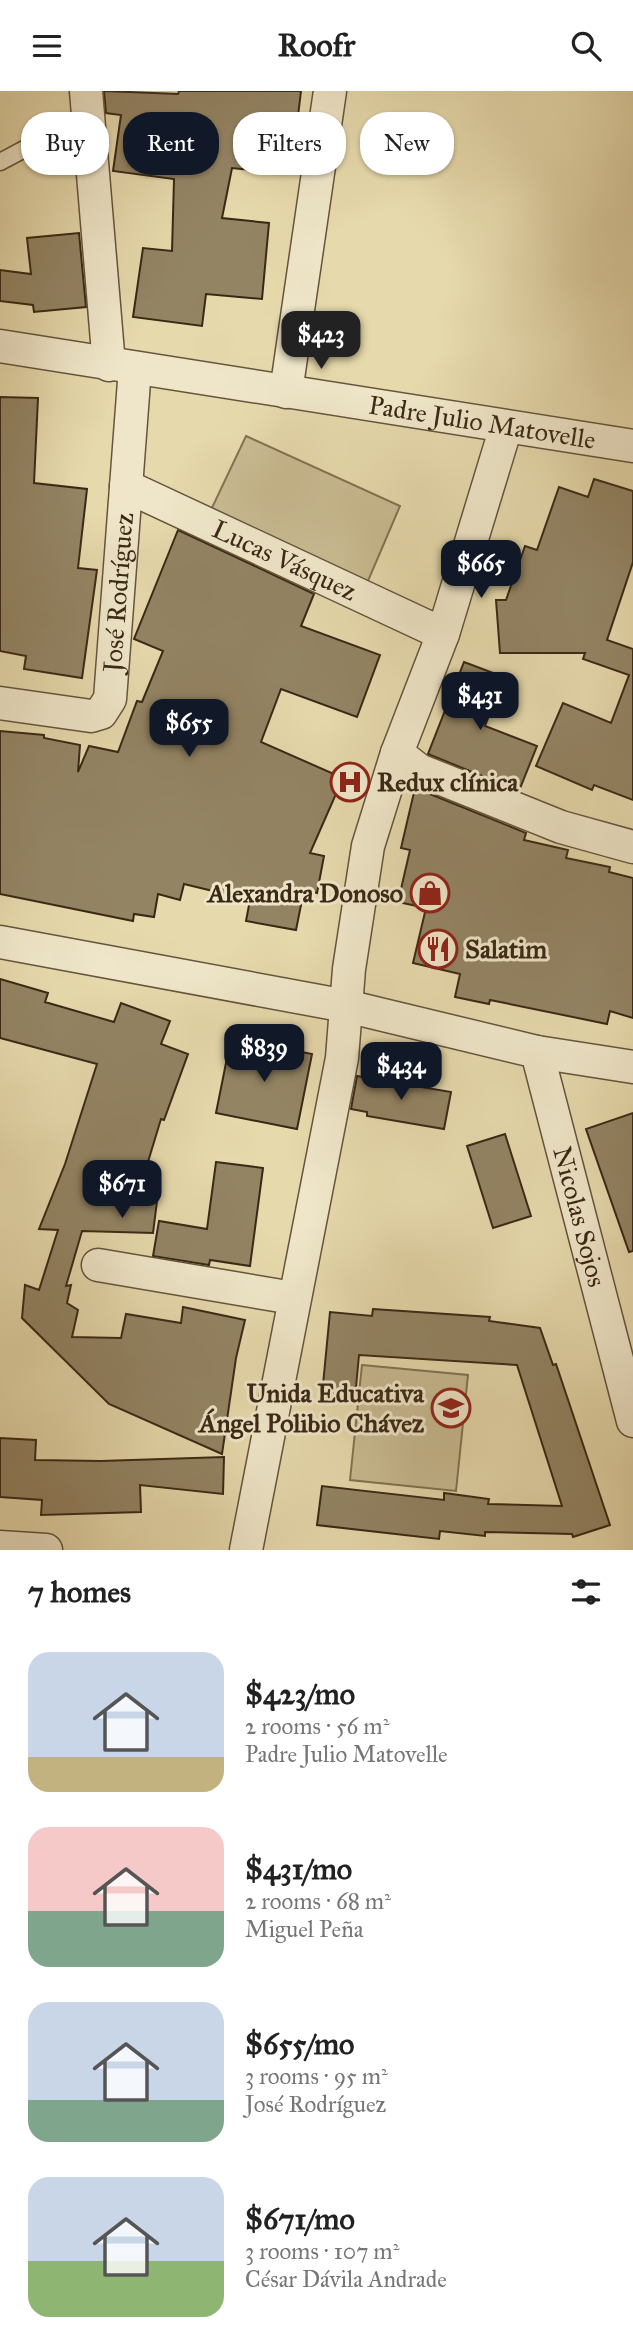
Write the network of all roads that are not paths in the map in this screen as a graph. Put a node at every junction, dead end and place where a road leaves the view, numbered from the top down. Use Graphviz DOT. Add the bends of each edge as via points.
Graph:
graph roads {
  1 [pos="86,91"];
  2 [pos="330,91"];
  3 [pos="87,112"];
  4 [pos="21,151"];
  5 [pos="0,162"];
  6 [pos="95,175"];
  7 [pos="0,346"];
  8 [pos="122,367"];
  9 [pos="286,392"];
  10 [pos="506,427"];
  11 [pos="633,446"];
  12 [pos="126,486"];
  13 [pos="443,634"];
  14 [pos="0,703"];
  15 [pos="397,753"];
  16 [pos="633,847"];
  17 [pos="0,942"];
  18 [pos="346,1006"];
  19 [pos="537,1052"];
  20 [pos="633,1067"];
  21 [pos="97,1265"];
  22 [pos="293,1298"];
  23 [pos="633,1421"];
  24 [pos="0,1547"];
  25 [pos="47,1550"];
  26 [pos="246,1550"];
  1 -- 3 [label="street, José Rodríguez"];
  2 -- 9 [label="street"];
  4 -- 5 [label="lane"];
  6 -- 8 [label="street, José Rodríguez"];
  7 -- 8 [label="street, Padre Julio Matovelle"];
  8 -- 9 [label="street, Padre Julio Matovelle"];
  8 -- 12 [label="street, José Rodríguez"];
  9 -- 10 [label="street, Padre Julio Matovelle"];
  10 -- 11 [label="street, Padre Julio Matovelle"];
  10 -- 13 [label="street"];
  12 -- 13 [label="street, Lucas Vásquez"];
  12 -- 14 [label="street, José Rodríguez" via="106,706 101,713 80,716"];
  13 -- 15 [label="street"];
  15 -- 16 [label="street" via="419,770 561,827"];
  15 -- 18 [label="street" via="368,846"];
  17 -- 18 [label="street"];
  18 -- 19 [label="street"];
  18 -- 22 [label="street" via="342,1058"];
  19 -- 20 [label="street"];
  19 -- 23 [label="street, Nicolas Sojos"];
  21 -- 22 [label="street"];
  22 -- 26 [label="street"];
  24 -- 25 [label="street"];
}
